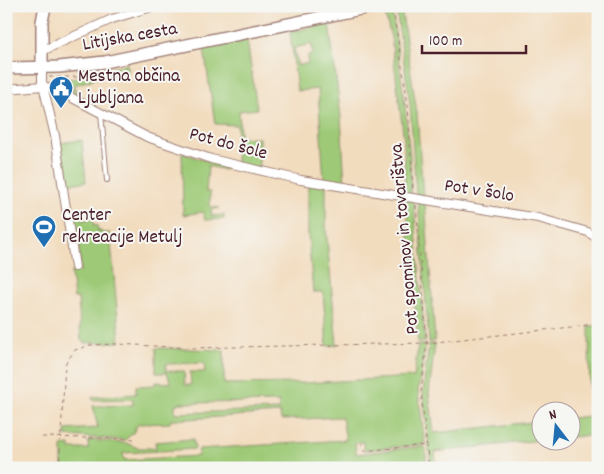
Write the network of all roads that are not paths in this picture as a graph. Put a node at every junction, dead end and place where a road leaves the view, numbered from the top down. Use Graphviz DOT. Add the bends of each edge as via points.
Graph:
graph roads {
  1 [pos="45,6"];
  2 [pos="155,6"];
  3 [pos="375,6"];
  4 [pos="42,52"];
  5 [pos="42,67"];
  6 [pos="6,68"];
  7 [pos="43,86"];
  8 [pos="6,89"];
  9 [pos="101,113"];
  10 [pos="107,180"];
  11 [pos="352,188"];
  12 [pos="598,239"];
  13 [pos="75,267"];
  1 -- 4 [label="main road"];
  2 -- 4 [label="street" via="112,20"];
  3 -- 5 [label="main road, Litijska cesta" via="124,58"];
  4 -- 5 [label="main road"];
  5 -- 6 [label="main road, Litijska cesta"];
  5 -- 7 [label="street"];
  7 -- 8 [label="street"];
  7 -- 9 [label="street, Pot do šole"];
  7 -- 13 [label="street" via="55,136"];
  9 -- 10 [label="lane"];
  9 -- 11 [label="street, Pot do šole" via="147,137 211,159"];
  11 -- 12 [label="street, Pot v šolo" via="538,218 588,232"];
}
